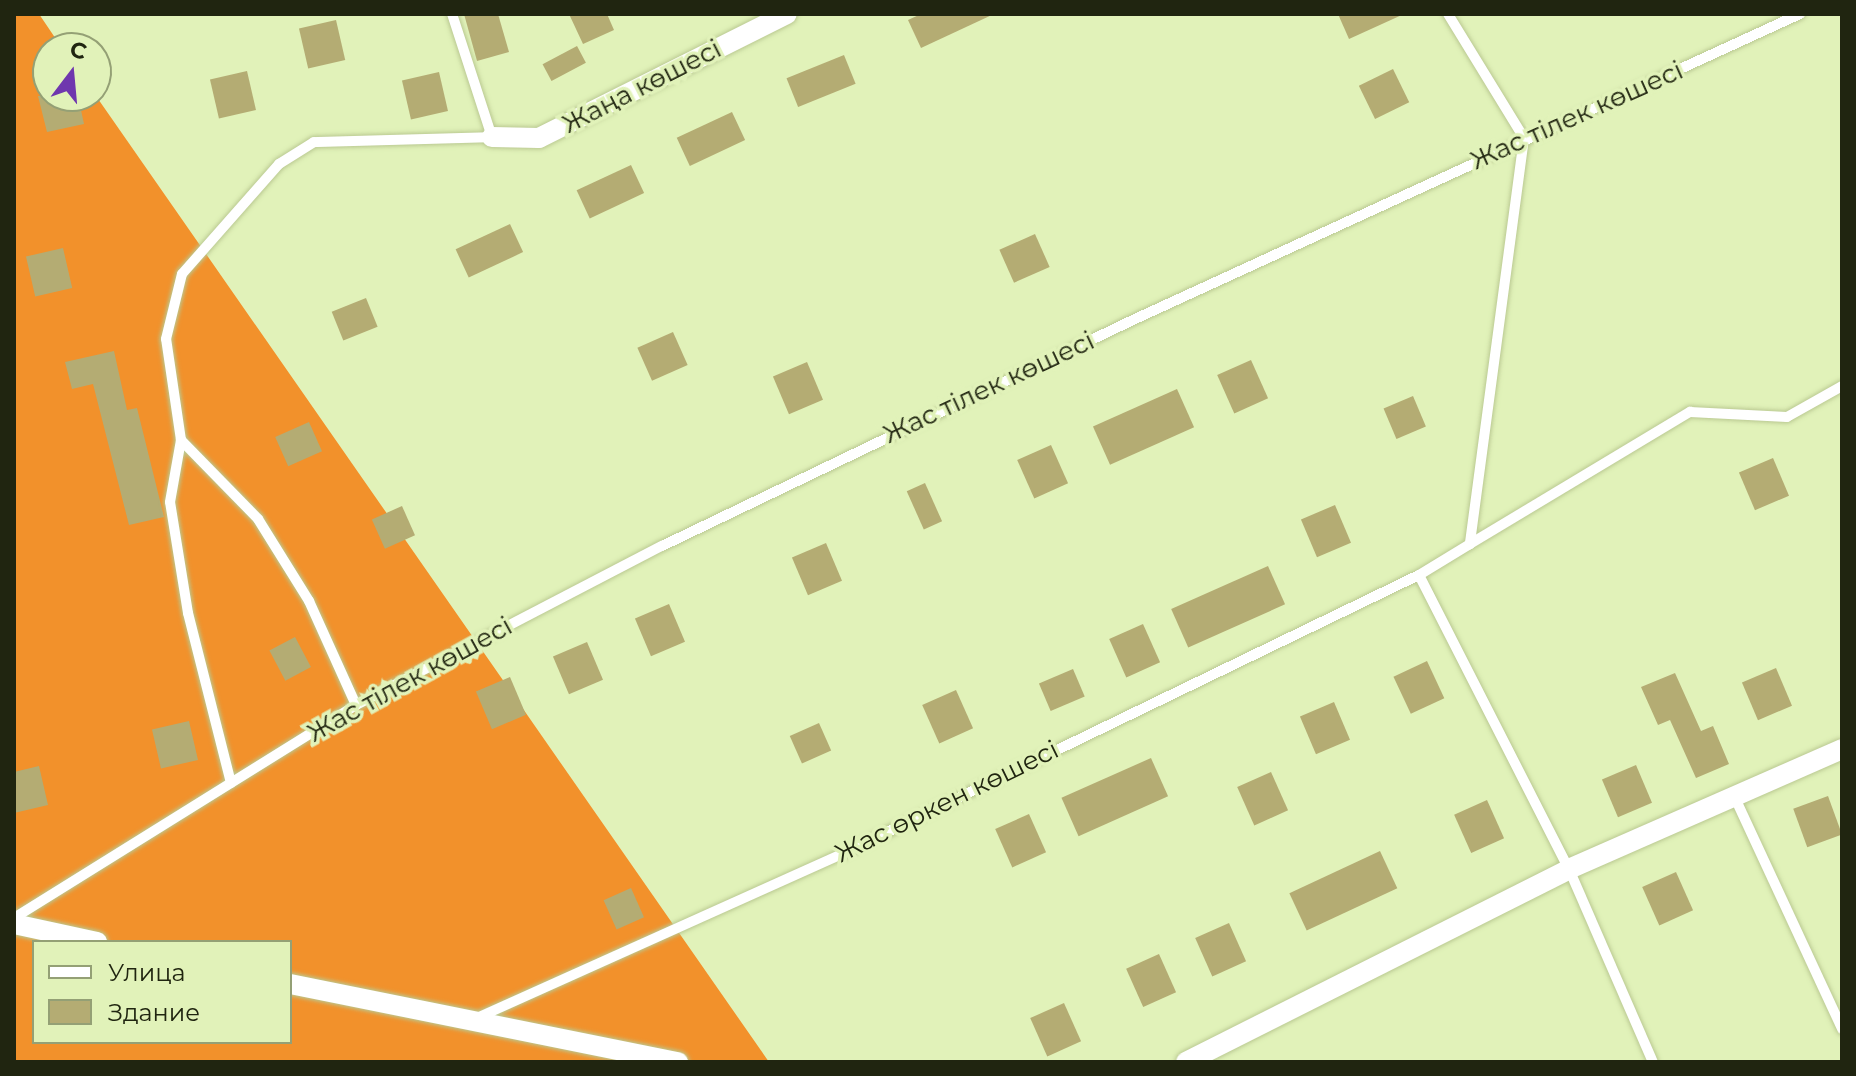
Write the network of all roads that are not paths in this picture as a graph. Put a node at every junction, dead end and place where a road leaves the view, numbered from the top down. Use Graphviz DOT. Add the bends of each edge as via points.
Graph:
graph roads {
  1 [pos="452,14"];
  2 [pos="787,14"];
  3 [pos="1448,14"];
  4 [pos="1800,14"];
  5 [pos="492,137"];
  6 [pos="1524,138"];
  7 [pos="1842,386"];
  8 [pos="181,440"];
  9 [pos="1470,544"];
  10 [pos="1419,575"];
  11 [pos="356,705"];
  12 [pos="1842,749"];
  13 [pos="231,783"];
  14 [pos="1735,798"];
  15 [pos="1569,869"];
  16 [pos="14,921"];
  17 [pos="89,940"];
  18 [pos="292,984"];
  19 [pos="471,1021"];
  20 [pos="1842,1029"];
  21 [pos="678,1062"];
  22 [pos="1186,1062"];
  23 [pos="1653,1062"];
  1 -- 5 [label="lane"];
  2 -- 5 [label="street, Жаңа көшесі" via="539,138"];
  3 -- 6 [label="lane"];
  4 -- 6 [label="lane, Жас тілек көшесі"];
  5 -- 8 [label="lane" via="314,142 279,164 182,274 166,339"];
  6 -- 9 [label="lane"];
  6 -- 11 [label="lane, Жас тілек көшесі" via="886,436"];
  7 -- 9 [label="lane, Жас өркен көшесі" via="1787,417 1690,412"];
  8 -- 11 [label="lane" via="258,519 309,601"];
  8 -- 13 [label="lane" via="170,502 188,613"];
  9 -- 10 [label="lane, Жас өркен көшесі"];
  10 -- 15 [label="lane"];
  10 -- 19 [label="lane, Жас өркен көшесі" via="842,854"];
  11 -- 13 [label="lane, Жас тілек көшесі"];
  12 -- 14 [label="street"];
  13 -- 16 [label="lane, Жас тілек көшесі"];
  14 -- 15 [label="street"];
  14 -- 20 [label="lane"];
  15 -- 22 [label="street"];
  15 -- 23 [label="lane"];
  16 -- 17 [label="street"];
  18 -- 19 [label="street"];
  19 -- 21 [label="street"];
}
